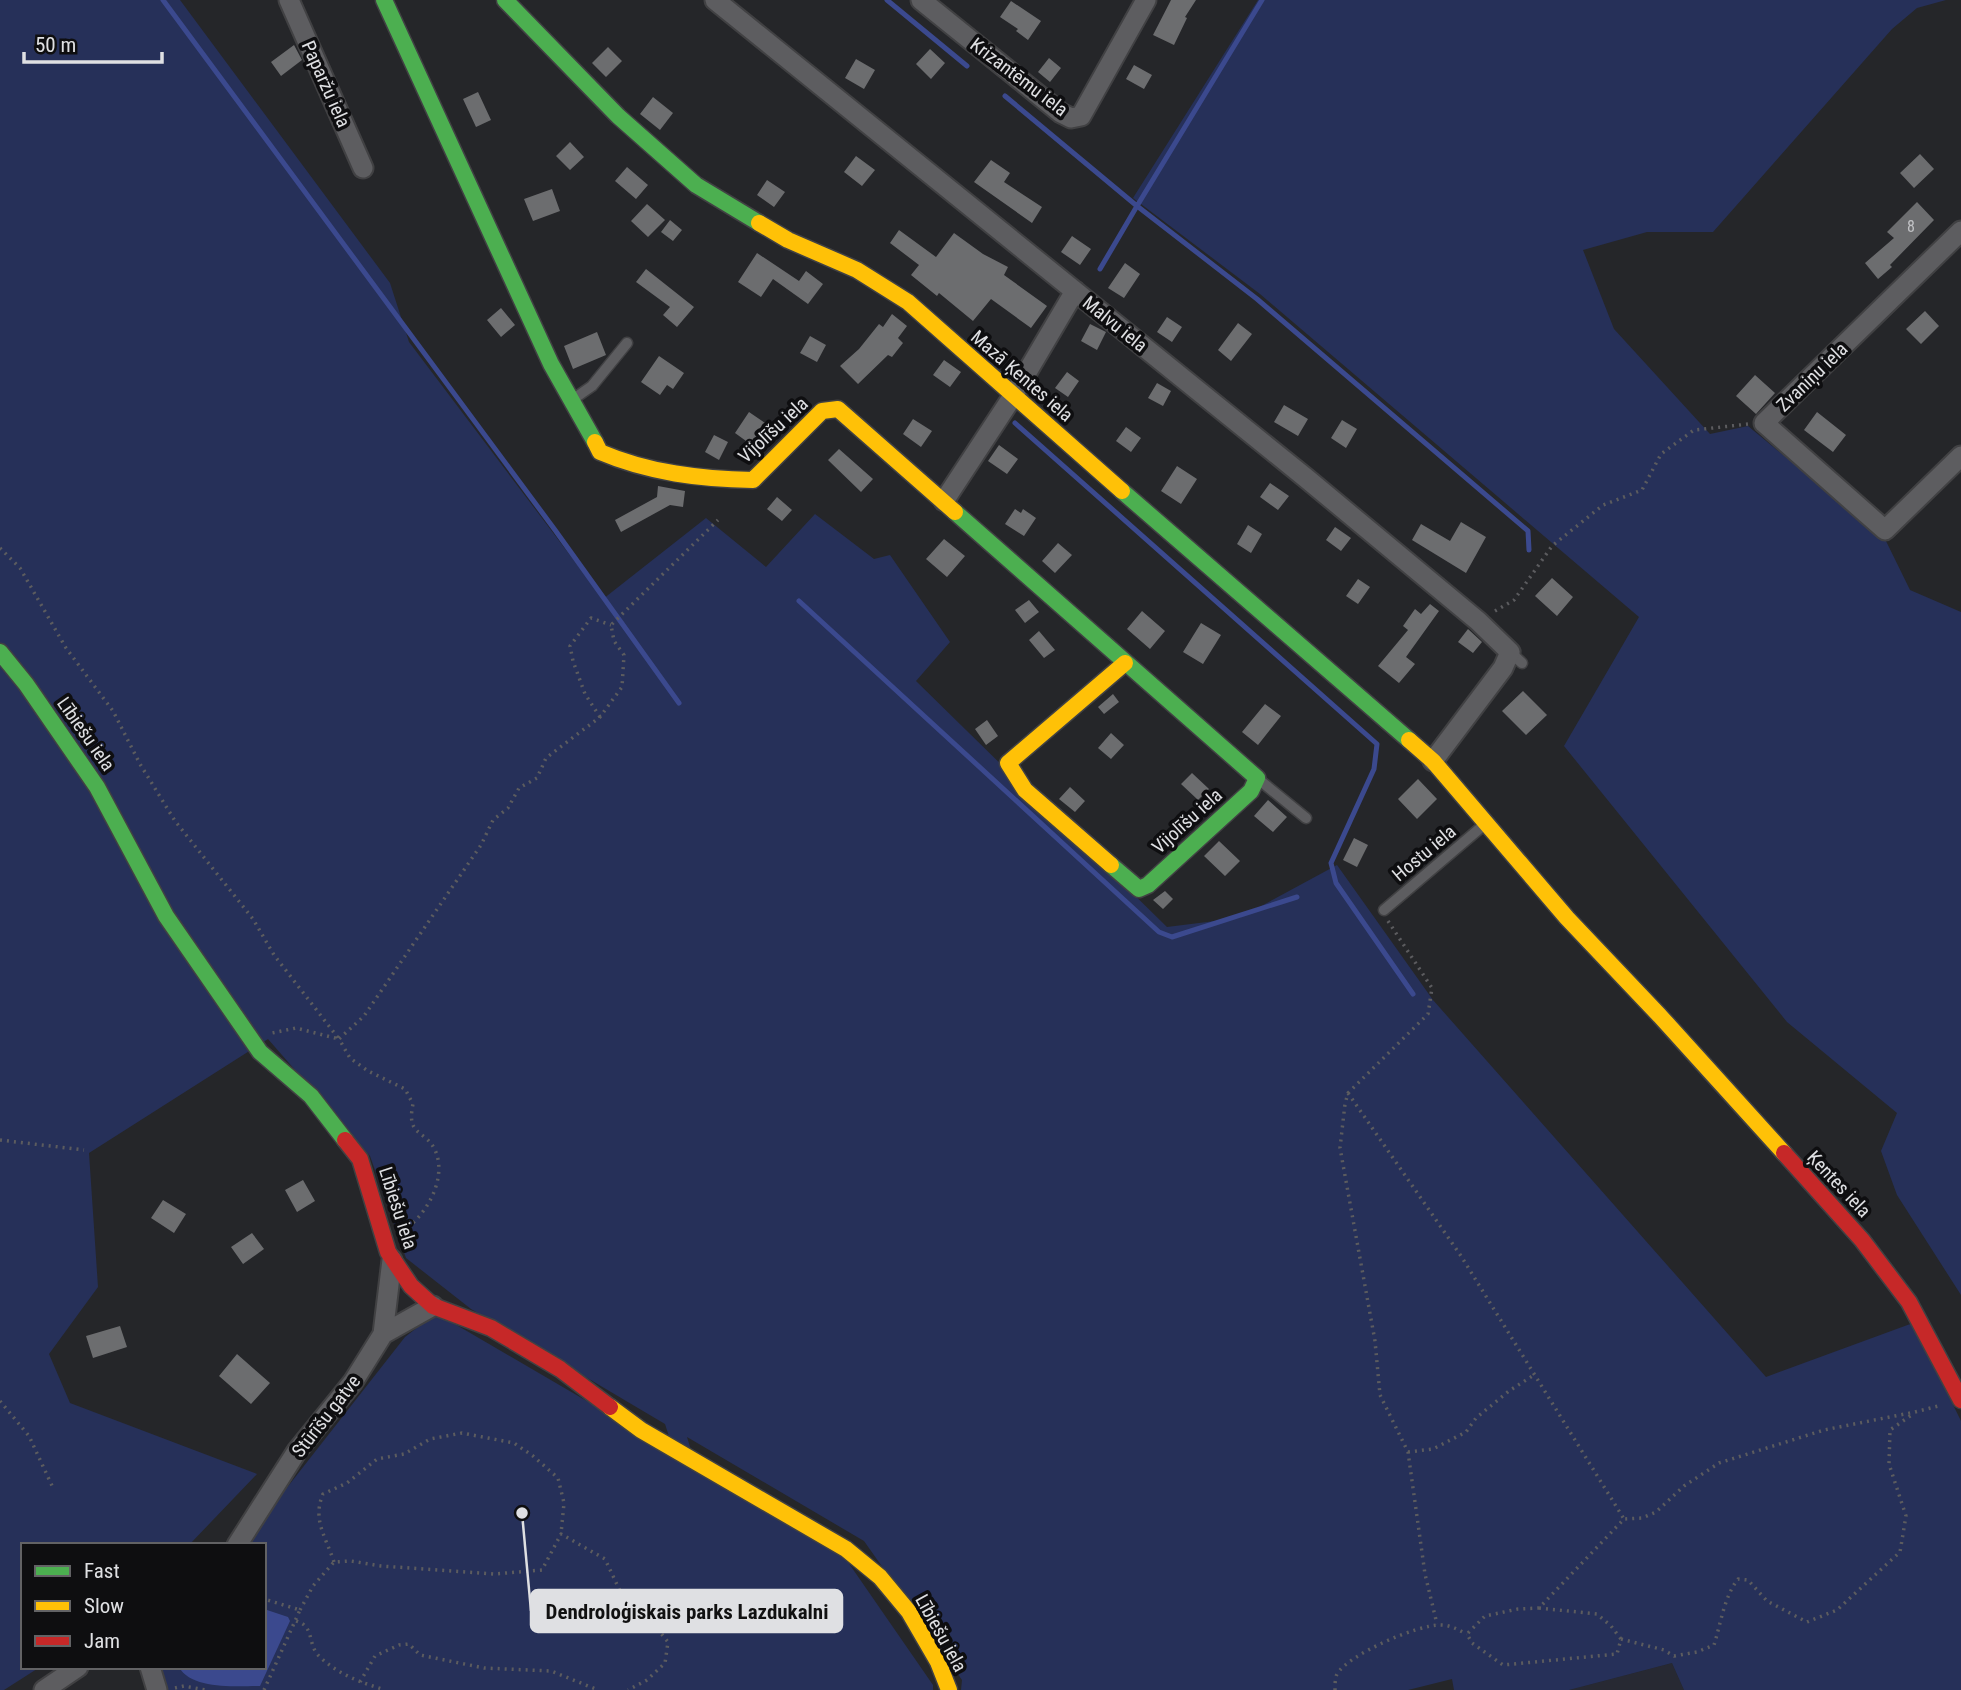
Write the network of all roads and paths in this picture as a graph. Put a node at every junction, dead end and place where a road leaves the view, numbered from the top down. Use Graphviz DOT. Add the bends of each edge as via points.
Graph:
graph roads {
  1 [pos="289,0"];
  2 [pos="383,0"];
  3 [pos="505,0"];
  4 [pos="1146,0"];
  5 [pos="924,1"];
  6 [pos="725,3"];
  7 [pos="363,168"];
  8 [pos="1961,231"];
  9 [pos="1074,291"];
  10 [pos="627,343"];
  11 [pos="1013,396"];
  12 [pos="571,401"];
  13 [pos="1764,423"];
  14 [pos="1961,456"];
  15 [pos="944,501"];
  16 [pos="718,520"];
  17 [pos="0,548"];
  18 [pos="1478,621"];
  19 [pos="612,624"];
  20 [pos="0,652"];
  21 [pos="1125,663"];
  22 [pos="600,717"];
  23 [pos="1433,761"];
  24 [pos="1257,778"];
  25 [pos="1306,818"];
  26 [pos="1487,822"];
  27 [pos="1384,910"];
  28 [pos="250,1037"];
  29 [pos="339,1038"];
  30 [pos="1348,1093"];
  31 [pos="0,1140"];
  32 [pos="85,1150"];
  33 [pos="384,1237"];
  34 [pos="392,1260"];
  35 [pos="433,1306"];
  36 [pos="383,1334"];
  37 [pos="1534,1376"];
  38 [pos="1961,1399"];
  39 [pos="0,1402"];
  40 [pos="1915,1412"];
  41 [pos="1408,1452"];
  42 [pos="54,1490"];
  43 [pos="1624,1519"];
  44 [pos="561,1534"];
  45 [pos="238,1543"];
  46 [pos="334,1563"];
  47 [pos="266,1600"];
  48 [pos="1539,1608"];
  49 [pos="300,1610"];
  50 [pos="296,1621"];
  51 [pos="1437,1624"];
  52 [pos="1467,1634"];
  53 [pos="1621,1639"];
  54 [pos="75,1669"];
  55 [pos="153,1678"];
  56 [pos="360,1682"];
  57 [pos="264,1689"];
  58 [pos="44,1690"];
  59 [pos="206,1690"];
  60 [pos="384,1690"];
  61 [pos="598,1690"];
  62 [pos="628,1690"];
  63 [pos="949,1690"];
  64 [pos="1335,1690"];
  1 -- 7 [label="street, Paparžu iela"];
  2 -- 12 [label="street, Vijolīšu iela"];
  3 -- 11 [label="street, Mazā Ķentes iela" via="618,116 696,184 788,240 885,286"];
  4 -- 5 [label="street, Krizantēmu iela" via="1081,116 1071,118"];
  6 -- 9 [label="street, Malvu iela"];
  8 -- 13 [label="street, Zvaniņu iela"];
  9 -- 11 [label="street"];
  9 -- 18 [label="street, Malvu iela"];
  10 -- 12 [label="lane" via="592,386"];
  11 -- 15 [label="street"];
  11 -- 23 [label="street, Mazā Ķentes iela"];
  12 -- 15 [label="street, Vijolīšu iela" via="600,452 616,460 702,477 753,481 822,411 838,409"];
  13 -- 14 [label="street, Zvaniņu iela" via="1885,530"];
  13 -- 18 [label="path" via="1694,430 1661,454 1642,490 1603,505 1552,546 1514,600"];
  15 -- 21 [label="street, Vijolīšu iela"];
  16 -- 19 [label="path"];
  17 -- 29 [label="path" via="20,568 66,648 113,711 174,821 253,919 274,955"];
  18 -- 23 [label="street, Malvu iela" via="1516,658 1503,668"];
  19 -- 22 [label="path" via="614,641 624,655 622,687"];
  19 -- 22 [label="path" via="591,618 570,646 585,694"];
  20 -- 28 [label="street, Lībiešu iela" via="97,787 166,916"];
  21 -- 24 [label="street, Vijolīšu iela"];
  21 -- 24 [label="street, Vijolīšu iela" via="1008,764 1025,790 1139,889 1251,791"];
  22 -- 29 [label="path" via="546,758 537,778 519,788 508,808 493,820 481,845 364,1016"];
  23 -- 26 [label="street, Mazā Ķentes iela"];
  24 -- 25 [label="lane, Vijolīšu iela"];
  26 -- 27 [label="lane, Hostu iela"];
  26 -- 38 [label="street, Ķentes iela" via="1567,918 1884,1266 1909,1302"];
  27 -- 30 [label="path" via="1432,988 1428,1014"];
  28 -- 29 [label="path" via="296,1028"];
  28 -- 33 [label="street, Lībiešu iela" via="260,1052 312,1096 360,1159"];
  29 -- 33 [label="path" via="351,1058 405,1090 413,1104 410,1118 416,1131 435,1148 439,1166 436,1188 415,1222"];
  30 -- 37 [label="path" via="1461,1256"];
  30 -- 41 [label="path" via="1340,1148 1375,1340 1380,1395"];
  31 -- 32 [label="path"];
  33 -- 34 [label="street, Lībiešu iela"];
  34 -- 35 [label="street, Lībiešu iela"];
  34 -- 36 [label="street"];
  35 -- 36 [label="street, Stūrīšu gatve"];
  35 -- 63 [label="street, Lībiešu iela" via="472,1319 560,1369 641,1430 846,1549 880,1577 909,1612"];
  36 -- 45 [label="street, Stūrīšu gatve" via="353,1382 297,1451"];
  37 -- 41 [label="path" via="1476,1418 1466,1432 1433,1449"];
  37 -- 43 [label="path"];
  38 -- 40 [label="path"];
  39 -- 42 [label="path" via="29,1436"];
  40 -- 43 [label="path" via="1824,1430 1719,1463 1656,1512"];
  40 -- 53 [label="path" via="1890,1430 1889,1464 1906,1516 1900,1552 1837,1610 1807,1622 1767,1601 1748,1580 1738,1579 1729,1591 1714,1645 1674,1656"];
  41 -- 51 [label="path" via="1424,1574"];
  43 -- 48 [label="path"];
  44 -- 46 [label="path" via="542,1570 494,1574"];
  44 -- 46 [label="path" via="564,1503 558,1478 514,1443 462,1433 430,1439 404,1454 377,1459 347,1483 323,1494 317,1516"];
  44 -- 62 [label="path" via="605,1559 621,1593 668,1642 665,1663"];
  46 -- 49 [label="path" via="313,1586"];
  47 -- 49 [label="path"];
  48 -- 52 [label="path" via="1485,1616"];
  48 -- 53 [label="path" via="1597,1614"];
  49 -- 50 [label="path"];
  50 -- 56 [label="path" via="307,1626 316,1653"];
  50 -- 57 [label="path"];
  51 -- 52 [label="path"];
  51 -- 64 [label="path" via="1355,1656 1336,1675"];
  52 -- 53 [label="path" via="1472,1643 1503,1665 1618,1654"];
  54 -- 58 [label="street"];
  55 -- 59 [label="path" via="169,1689"];
  56 -- 60 [label="path"];
  56 -- 61 [label="path" via="375,1656 409,1644 420,1655 484,1668 551,1671"];
}
